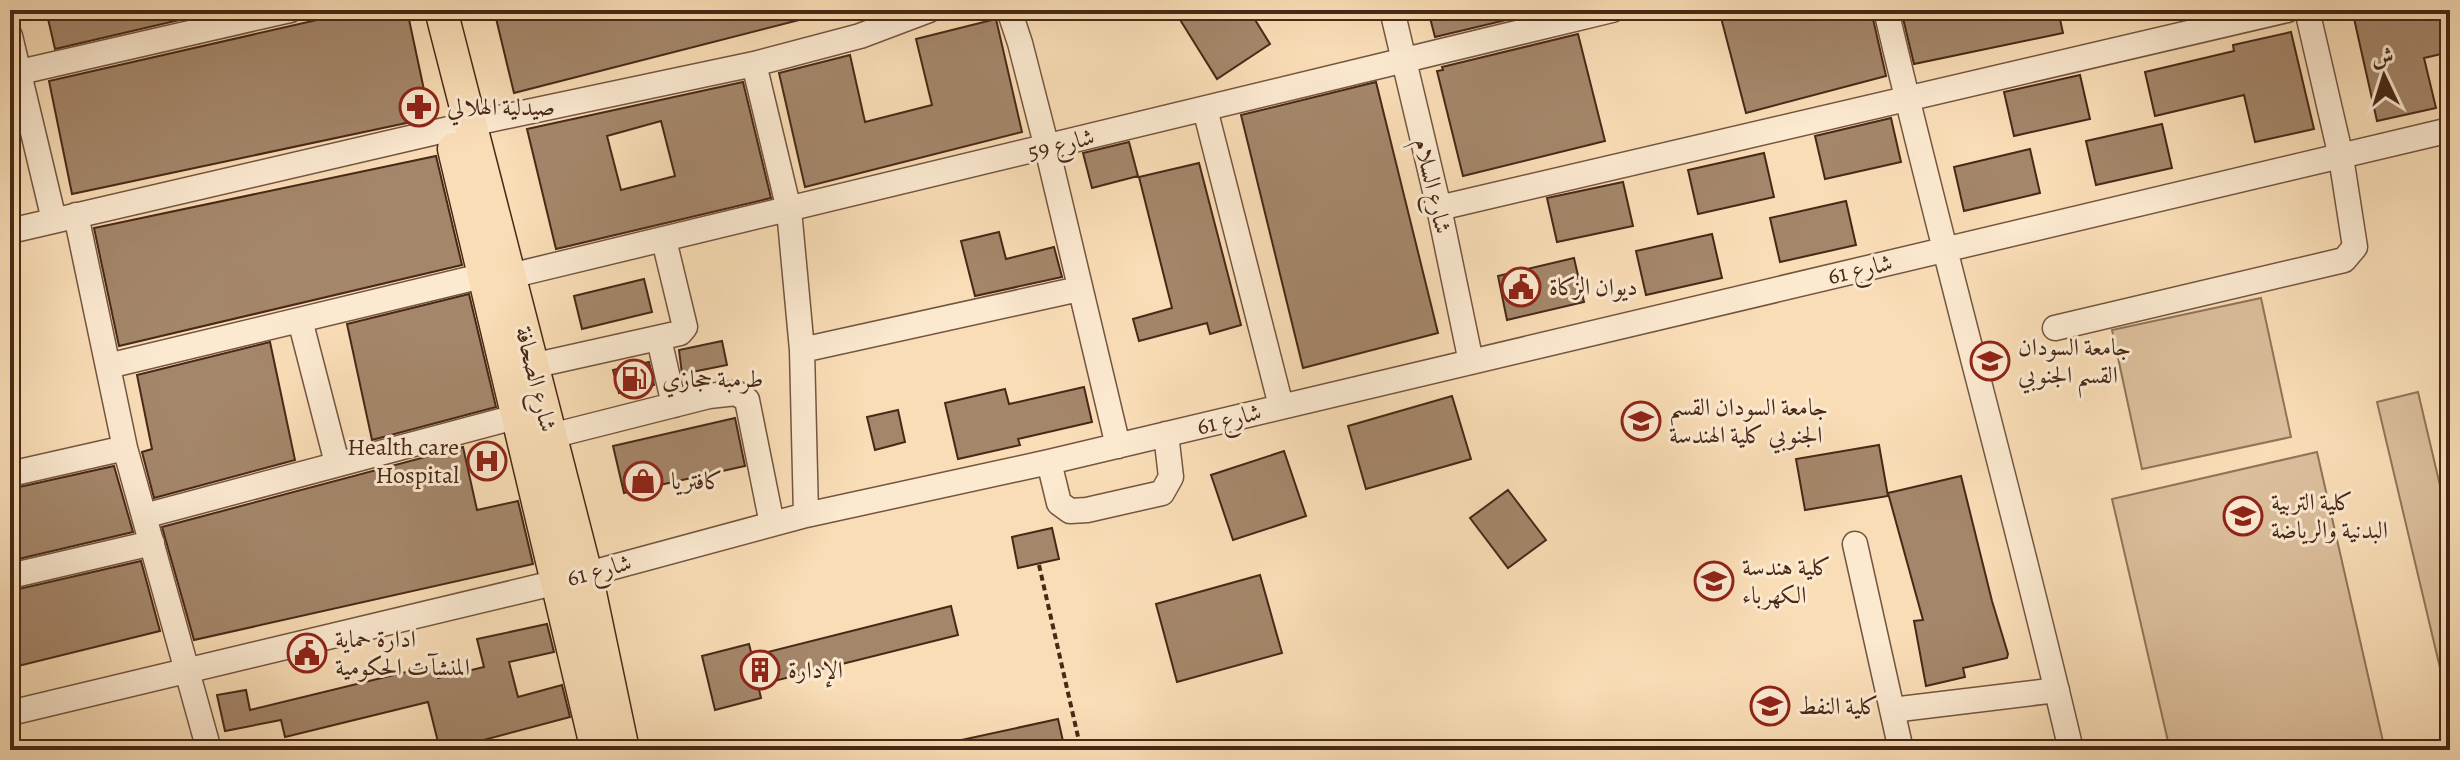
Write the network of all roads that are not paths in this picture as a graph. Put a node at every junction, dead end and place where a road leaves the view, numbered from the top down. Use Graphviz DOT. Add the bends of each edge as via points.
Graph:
graph roads {
  1 [pos="290,10"];
  2 [pos="420,10"];
  3 [pos="441,10"];
  4 [pos="929,10"];
  5 [pos="1009,10"];
  6 [pos="1392,10"];
  7 [pos="1612,10"];
  8 [pos="1886,10"];
  9 [pos="2287,10"];
  10 [pos="2307,10"];
  11 [pos="220,18"];
  12 [pos="10,36"];
  13 [pos="1404,58"];
  14 [pos="754,64"];
  15 [pos="20,72"];
  16 [pos="1907,98"];
  17 [pos="1205,109"];
  18 [pos="459,126"];
  19 [pos="2450,130"];
  20 [pos="1047,148"];
  21 [pos="2341,157"];
  22 [pos="1439,208"];
  23 [pos="789,210"];
  24 [pos="65,218"];
  25 [pos="10,231"];
  26 [pos="664,240"];
  27 [pos="1945,249"];
  28 [pos="498,276"];
  29 [pos="1079,289"];
  30 [pos="300,320"];
  31 [pos="2055,328"];
  32 [pos="659,339"];
  33 [pos="802,350"];
  34 [pos="1471,362"];
  35 [pos="108,366"];
  36 [pos="532,366"];
  37 [pos="674,405"];
  38 [pos="1281,406"];
  39 [pos="519,416"];
  40 [pos="1166,434"];
  41 [pos="551,436"];
  42 [pos="1118,446"];
  43 [pos="125,448"];
  44 [pos="1049,462"];
  45 [pos="337,463"];
  46 [pos="10,474"];
  47 [pos="806,515"];
  48 [pos="144,516"];
  49 [pos="772,524"];
  50 [pos="152,543"];
  51 [pos="1855,544"];
  52 [pos="10,576"];
  53 [pos="572,578"];
  54 [pos="187,672"];
  55 [pos="2057,690"];
  56 [pos="1892,710"];
  57 [pos="10,713"];
  58 [pos="209,750"];
  59 [pos="597,750"];
  60 [pos="623,750"];
  61 [pos="1901,750"];
  62 [pos="2071,750"];
  1 -- 11 [label="street"];
  2 -- 18 [label="main road, شارع الصحافة"];
  3 -- 18 [label="main road, شارع الصحافة"];
  4 -- 14 [label="street" via="860,36"];
  5 -- 20 [label="street"];
  6 -- 13 [label="street, شارع السلام"];
  7 -- 13 [label="street, شارع 59"];
  8 -- 16 [label="street"];
  9 -- 16 [label="street"];
  10 -- 21 [label="street"];
  11 -- 15 [label="street"];
  12 -- 15 [label="street"];
  13 -- 17 [label="street, شارع 59"];
  13 -- 22 [label="street, شارع السلام"];
  14 -- 18 [label="street"];
  14 -- 23 [label="street"];
  15 -- 24 [label="street"];
  16 -- 22 [label="street"];
  16 -- 27 [label="street"];
  17 -- 20 [label="street, شارع 59"];
  17 -- 38 [label="street"];
  18 -- 24 [label="street"];
  18 -- 28 [label="main road, شارع الصحافة"];
  19 -- 21 [label="street, شارع 61"];
  20 -- 23 [label="street, شارع 59"];
  20 -- 29 [label="street"];
  21 -- 27 [label="street, شارع 61"];
  21 -- 31 [label="street" via="2355,247 2344,260"];
  22 -- 34 [label="street, شارع السلام"];
  23 -- 26 [label="street, شارع 59"];
  23 -- 33 [label="street"];
  24 -- 25 [label="street"];
  24 -- 35 [label="street"];
  26 -- 28 [label="street, شارع 59"];
  26 -- 32 [label="street" via="685,327"];
  27 -- 34 [label="street, شارع 61"];
  27 -- 55 [label="street"];
  28 -- 30 [label="street, شارع 59"];
  28 -- 36 [label="main road, شارع الصحافة"];
  28 -- 39 [label="main road, شارع الصحافة"];
  29 -- 33 [label="street"];
  29 -- 42 [label="street"];
  30 -- 35 [label="street, شارع 59"];
  30 -- 45 [label="street"];
  32 -- 36 [label="street"];
  32 -- 37 [label="street"];
  33 -- 47 [label="street"];
  34 -- 38 [label="street, شارع 61"];
  35 -- 43 [label="street"];
  36 -- 41 [label="main road, شارع الصحافة"];
  37 -- 41 [label="street"];
  37 -- 49 [label="street" via="723,393 747,400"];
  38 -- 40 [label="street, شارع 61"];
  39 -- 45 [label="street"];
  39 -- 53 [label="main road, شارع الصحافة"];
  40 -- 42 [label="street, شارع 61"];
  40 -- 44 [label="street" via="1171,477 1162,493 1070,511 1059,503"];
  41 -- 53 [label="main road, شارع الصحافة"];
  42 -- 44 [label="street, شارع 61"];
  43 -- 46 [label="street"];
  43 -- 48 [label="street"];
  44 -- 47 [label="street, شارع 61"];
  45 -- 48 [label="street"];
  47 -- 49 [label="street, شارع 61"];
  48 -- 50 [label="street"];
  49 -- 53 [label="street, شارع 61"];
  50 -- 52 [label="street"];
  50 -- 54 [label="street"];
  51 -- 56 [label="street"];
  53 -- 54 [label="street, شارع 61"];
  53 -- 59 [label="main road, شارع الصحافة"];
  53 -- 60 [label="main road, شارع الصحافة"];
  54 -- 57 [label="street, شارع 61"];
  54 -- 58 [label="street"];
  55 -- 56 [label="street"];
  55 -- 62 [label="street"];
  56 -- 61 [label="street"];
}
